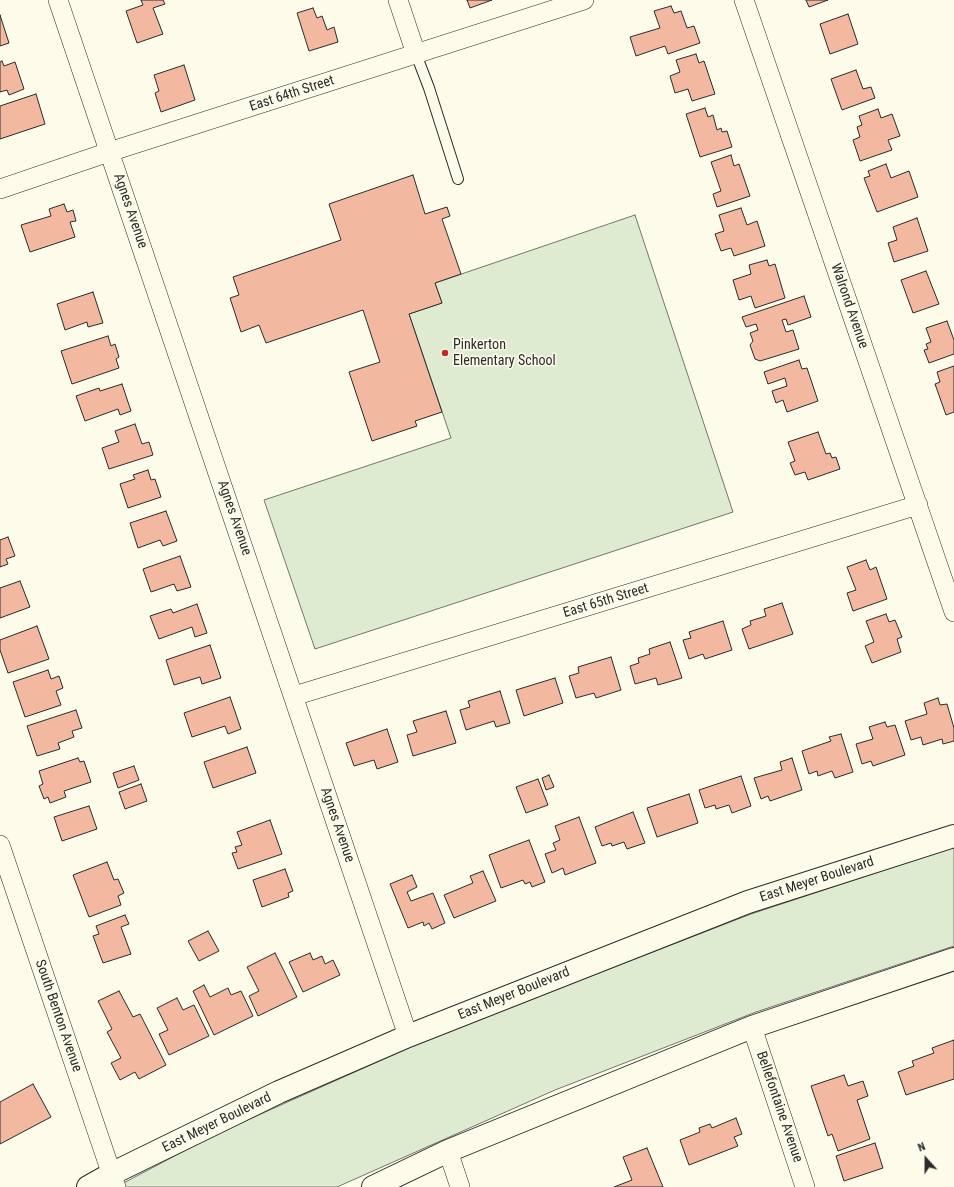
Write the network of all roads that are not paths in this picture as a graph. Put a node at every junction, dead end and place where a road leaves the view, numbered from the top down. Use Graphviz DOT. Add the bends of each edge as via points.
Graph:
graph roads {
  1 [pos="58,0"];
  2 [pos="398,0"];
  3 [pos="584,0"];
  4 [pos="744,0"];
  5 [pos="416,54"];
  6 [pos="109,152"];
  7 [pos="458,179"];
  8 [pos="0,189"];
  9 [pos="918,505"];
  10 [pos="954,612"];
  11 [pos="294,696"];
  12 [pos="954,836"];
  13 [pos="0,845"];
  14 [pos="954,959"];
  15 [pos="752,1027"];
  16 [pos="408,1036"];
  17 [pos="448,1151"];
  18 [pos="113,1181"];
  19 [pos="88,1187"];
  20 [pos="373,1187"];
  21 [pos="460,1187"];
  22 [pos="805,1187"];
  1 -- 6 [label="street, Agnes Avenue"];
  2 -- 5 [label="street"];
  3 -- 5 [label="street, East 64th Street"];
  4 -- 9 [label="street, Walrond Avenue"];
  5 -- 6 [label="street, East 64th Street"];
  5 -- 7 [label="lane"];
  6 -- 8 [label="street, East 64th Street"];
  6 -- 11 [label="street, Agnes Avenue"];
  9 -- 10 [label="street, Walrond Avenue"];
  9 -- 11 [label="street, East 65th Street"];
  11 -- 16 [label="street, Agnes Avenue"];
  12 -- 16 [label="main road, East Meyer Boulevard" via="748,902"];
  13 -- 18 [label="street, South Benton Avenue"];
  14 -- 15 [label="main road"];
  15 -- 17 [label="main road"];
  15 -- 22 [label="street, Bellefontaine Avenue"];
  16 -- 18 [label="main road, East Meyer Boulevard" via="279,1092"];
  17 -- 20 [label="main road"];
  17 -- 21 [label="street"];
  18 -- 19 [label="main road, East Meyer Boulevard"];
}
